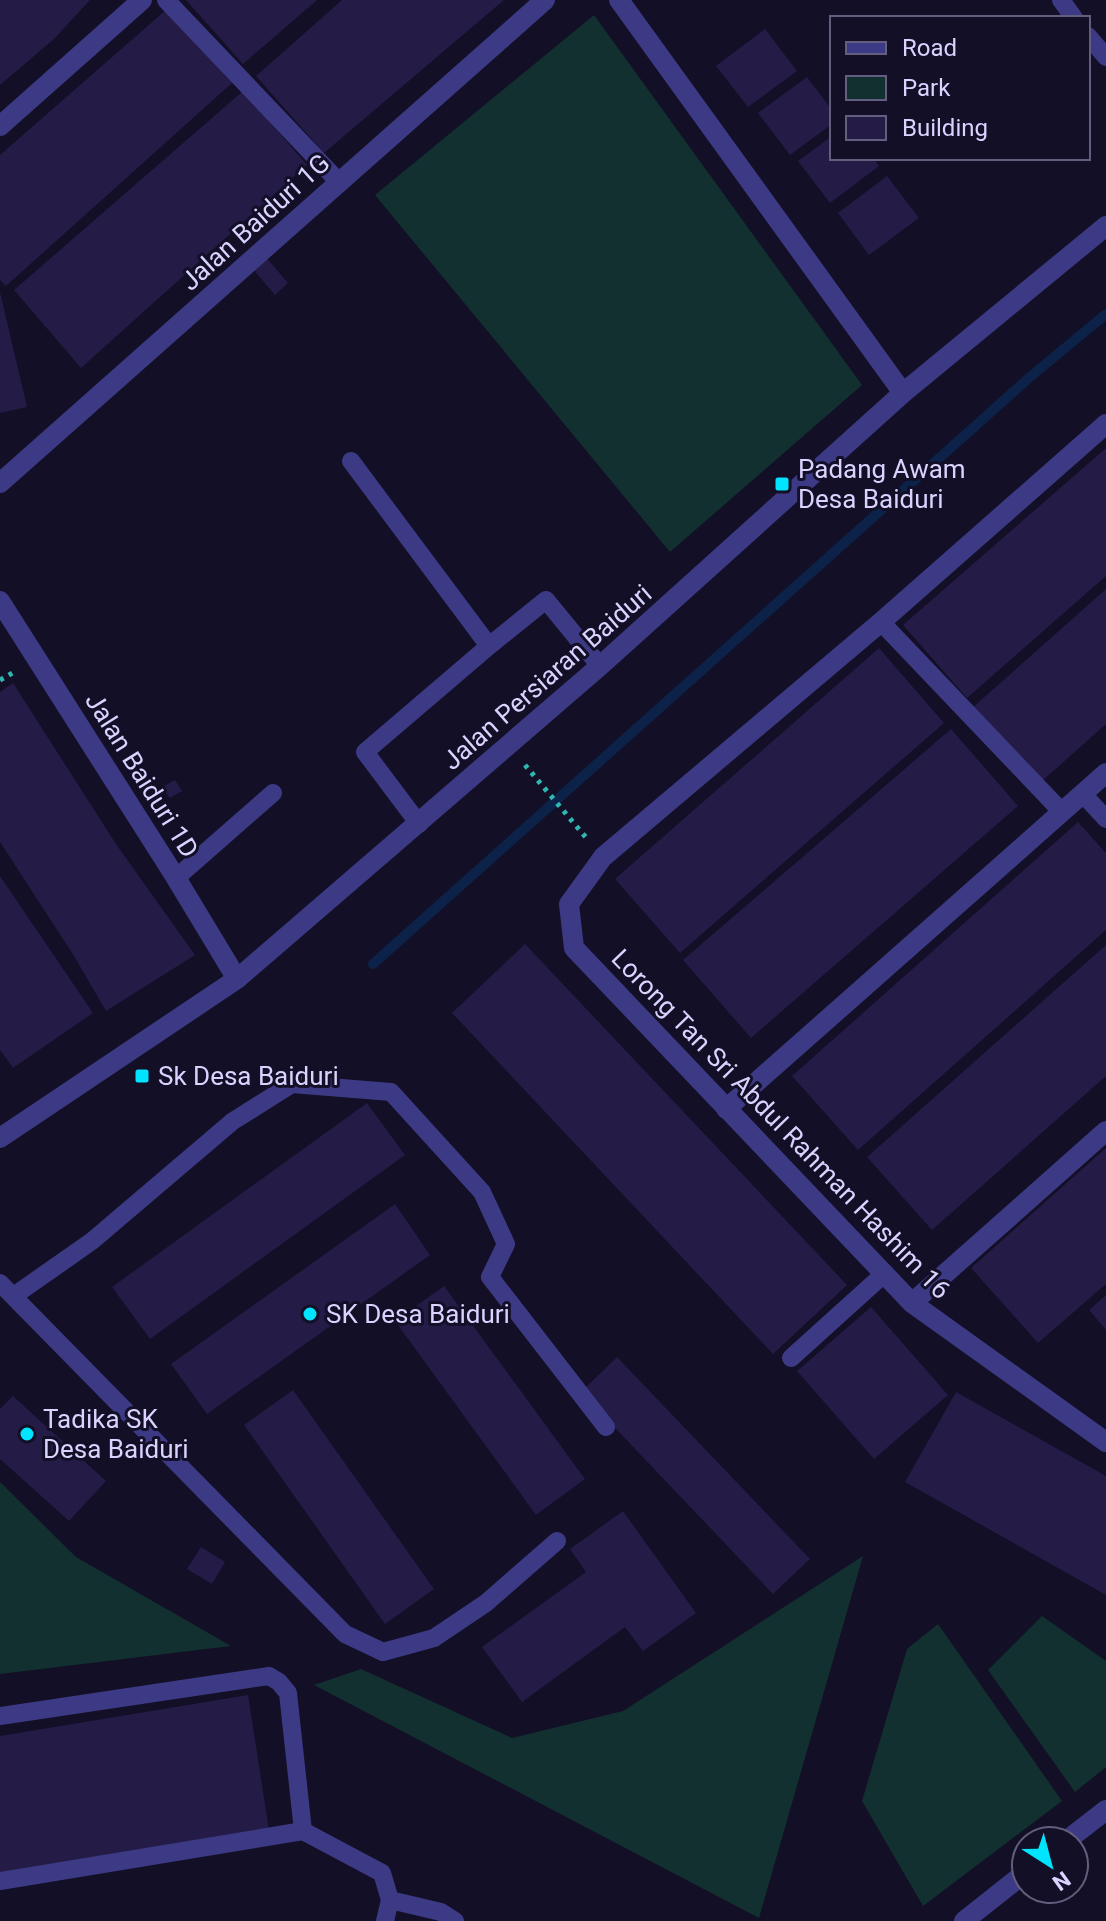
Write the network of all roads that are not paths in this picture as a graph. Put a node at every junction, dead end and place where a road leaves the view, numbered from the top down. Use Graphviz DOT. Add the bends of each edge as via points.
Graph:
graph roads {
  1 [pos="142,0"];
  2 [pos="166,0"];
  3 [pos="545,0"];
  4 [pos="619,0"];
  5 [pos="1090,38"];
  6 [pos="1106,57"];
  7 [pos="0,126"];
  8 [pos="339,182"];
  9 [pos="1106,226"];
  10 [pos="903,393"];
  11 [pos="1106,424"];
  12 [pos="351,461"];
  13 [pos="0,483"];
  14 [pos="0,601"];
  15 [pos="881,622"];
  16 [pos="489,646"];
  17 [pos="600,666"];
  18 [pos="1106,773"];
  19 [pos="273,793"];
  20 [pos="1083,794"];
  21 [pos="1062,812"];
  22 [pos="1106,819"];
  23 [pos="419,824"];
  24 [pos="176,878"];
  25 [pos="237,979"];
  26 [pos="726,1109"];
  27 [pos="1106,1131"];
  28 [pos="0,1138"];
  29 [pos="885,1273"];
  30 [pos="0,1283"];
  31 [pos="15,1295"];
  32 [pos="912,1303"];
  33 [pos="791,1358"];
  34 [pos="606,1427"];
  35 [pos="1106,1442"];
  36 [pos="557,1541"];
  37 [pos="0,1716"];
  38 [pos="1106,1810"];
  39 [pos="1087,1825"];
  40 [pos="303,1831"];
  41 [pos="0,1881"];
  42 [pos="1010,1885"];
  43 [pos="390,1900"];
  44 [pos="385,1921"];
  45 [pos="455,1921"];
  46 [pos="964,1921"];
  1 -- 7 [label="street"];
  2 -- 8 [label="lane"];
  3 -- 8 [label="street, Jalan Baiduri 1G"];
  4 -- 10 [label="street"];
  5 -- 6 [label="lane"];
  8 -- 13 [label="street, Jalan Baiduri 1G"];
  9 -- 10 [label="street, Jalan Persiaran Baiduri"];
  10 -- 17 [label="street, Jalan Persiaran Baiduri"];
  11 -- 15 [label="street"];
  12 -- 16 [label="lane"];
  14 -- 24 [label="street, Jalan Baiduri 1D"];
  15 -- 21 [label="lane"];
  15 -- 26 [label="street, Lorong Tan Sri Abdul Rahman Hashim 16" via="603,857 569,904 574,948"];
  16 -- 17 [label="lane" via="546,600"];
  16 -- 23 [label="lane" via="365,752"];
  17 -- 23 [label="street, Jalan Persiaran Baiduri"];
  18 -- 20 [label="street"];
  19 -- 24 [label="lane"];
  20 -- 21 [label="street"];
  20 -- 22 [label="lane"];
  21 -- 26 [label="street"];
  23 -- 25 [label="street, Jalan Persiaran Baiduri"];
  24 -- 25 [label="street, Jalan Baiduri 1D"];
  25 -- 28 [label="street, Jalan Persiaran Baiduri"];
  26 -- 29 [label="street, Lorong Tan Sri Abdul Rahman Hashim 16"];
  27 -- 32 [label="street"];
  29 -- 32 [label="street, Lorong Tan Sri Abdul Rahman Hashim 16"];
  29 -- 33 [label="lane"];
  30 -- 31 [label="lane"];
  31 -- 34 [label="lane" via="92,1241 233,1121 292,1084 391,1092 482,1192 506,1244 490,1277"];
  31 -- 36 [label="lane" via="345,1634 383,1652 434,1638 486,1603"];
  32 -- 35 [label="street, Lorong Tan Sri Abdul Rahman Hashim 16"];
  37 -- 40 [label="lane" via="269,1676 288,1693"];
  38 -- 39 [label="street"];
  40 -- 41 [label="lane"];
  40 -- 43 [label="lane" via="382,1873"];
  42 -- 46 [label="street"];
  43 -- 44 [label="lane"];
  43 -- 45 [label="lane" via="441,1912"];
}
